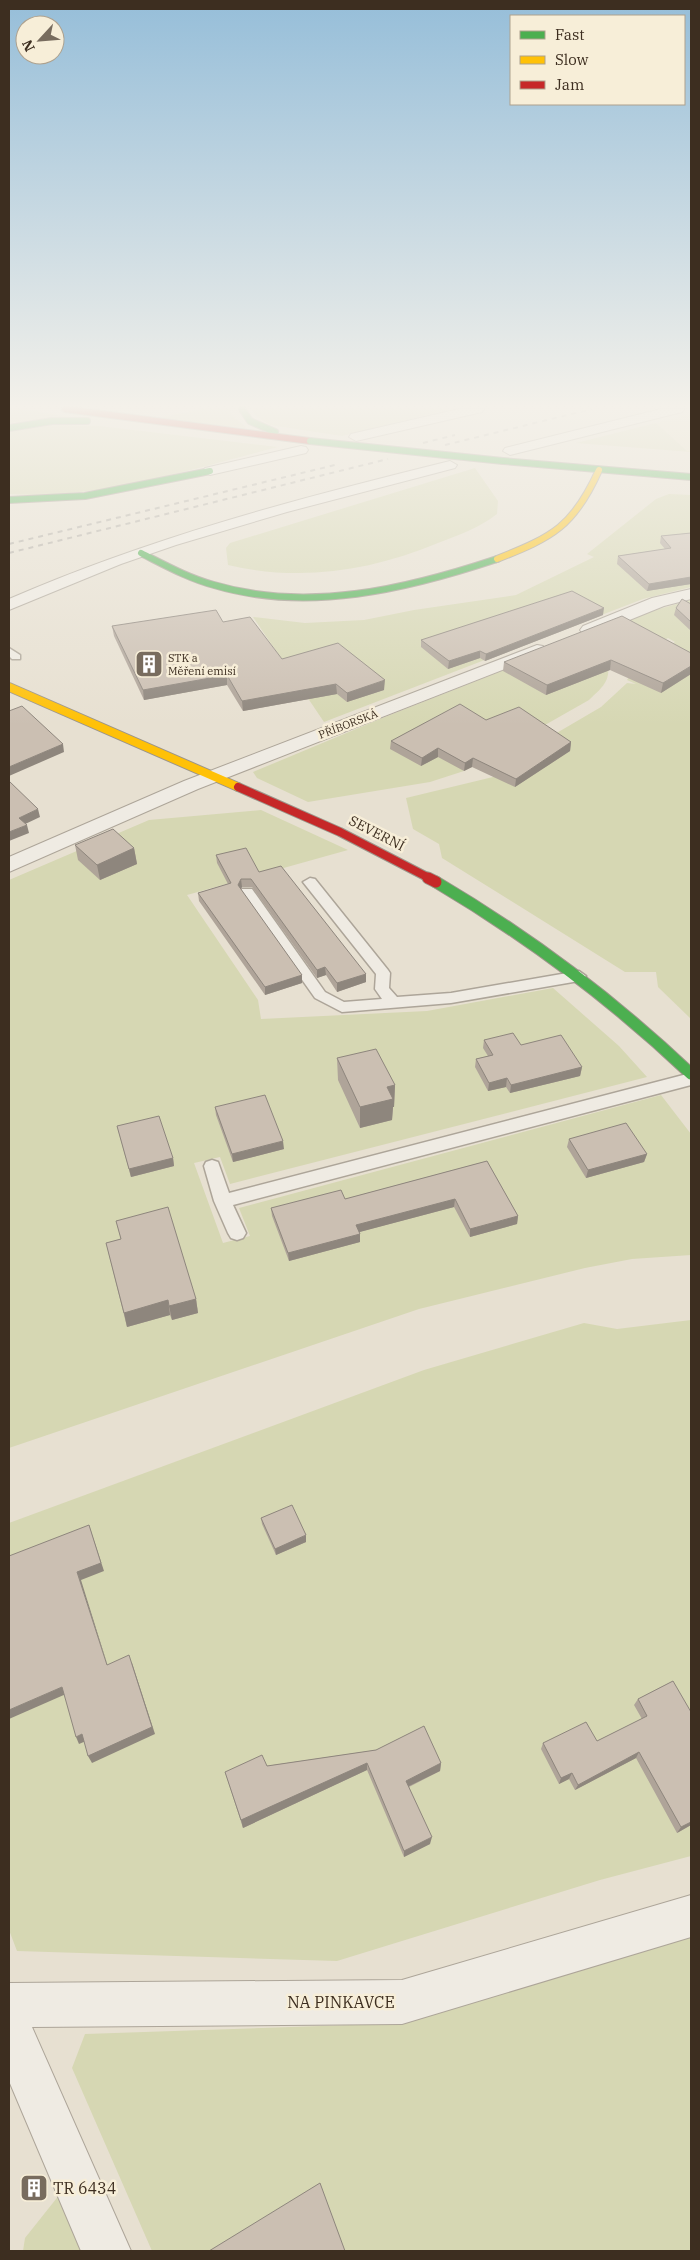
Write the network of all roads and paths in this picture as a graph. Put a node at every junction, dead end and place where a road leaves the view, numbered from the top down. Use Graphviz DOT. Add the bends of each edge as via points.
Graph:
graph roads {
  1 [pos="266,514"];
  2 [pos="575,514"];
  3 [pos="141,554"];
  4 [pos="691,594"];
  5 [pos="9,606"];
  6 [pos="573,636"];
  7 [pos="554,644"];
  8 [pos="9,687"];
  9 [pos="214,777"];
  10 [pos="9,865"];
  11 [pos="310,882"];
  12 [pos="247,892"];
  13 [pos="579,976"];
  14 [pos="393,1002"];
  15 [pos="691,1074"];
  16 [pos="691,1079"];
  17 [pos="212,1166"];
  18 [pos="223,1201"];
  19 [pos="237,1233"];
  20 [pos="691,1916"];
  21 [pos="9,2005"];
  22 [pos="9,2028"];
  23 [pos="106,2251"];
  1 -- 3 [label="street"];
  2 -- 3 [label="main road" via="560,529 507,555 440,577 358,592 298,596 236,591 177,571"];
  3 -- 5 [label="street" via="88,572"];
  4 -- 6 [label="street" via="658,602"];
  7 -- 9 [label="street, PŘÍBORSKÁ"];
  8 -- 9 [label="main road, SEVERNÍ"];
  9 -- 10 [label="street, PŘÍBORSKÁ"];
  9 -- 13 [label="main road, SEVERNÍ" via="317,821 410,867 490,914"];
  11 -- 14 [label="lane" via="383,973 382,989"];
  12 -- 14 [label="lane" via="320,995 342,1007"];
  13 -- 14 [label="lane" via="451,998"];
  13 -- 15 [label="main road, SEVERNÍ" via="633,1017"];
  16 -- 18 [label="lane"];
  17 -- 18 [label="lane"];
  18 -- 19 [label="lane"];
  20 -- 21 [label="street, NA PINKAVCE" via="402,2002"];
  22 -- 23 [label="street"];
}
